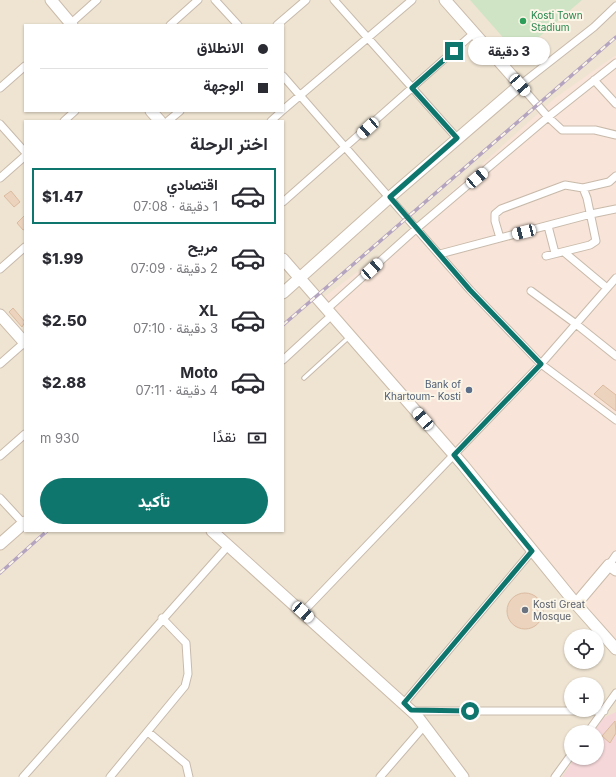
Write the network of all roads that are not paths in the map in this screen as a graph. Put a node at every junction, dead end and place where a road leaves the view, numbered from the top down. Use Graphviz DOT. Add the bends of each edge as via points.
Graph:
graph roads {
  1 [pos="51,0"];
  2 [pos="97,0"];
  3 [pos="198,0"];
  4 [pos="215,0"];
  5 [pos="306,0"];
  6 [pos="334,0"];
  7 [pos="412,0"];
  8 [pos="445,0"];
  9 [pos="616,6"];
  10 [pos="71,24"];
  11 [pos="171,24"];
  12 [pos="237,24"];
  13 [pos="278,24"];
  14 [pos="476,32"];
  15 [pos="367,37"];
  16 [pos="616,63"];
  17 [pos="24,67"];
  18 [pos="284,77"];
  19 [pos="594,80"];
  20 [pos="520,85"];
  21 [pos="0,88"];
  22 [pos="412,88"];
  23 [pos="299,96"];
  24 [pos="616,104"];
  25 [pos="284,110"];
  26 [pos="74,112"];
  27 [pos="152,112"];
  28 [pos="179,112"];
  29 [pos="282,112"];
  30 [pos="548,117"];
  31 [pos="65,120"];
  32 [pos="159,120"];
  33 [pos="169,120"];
  34 [pos="272,120"];
  35 [pos="0,124"];
  36 [pos="616,136"];
  37 [pos="457,138"];
  38 [pos="345,148"];
  39 [pos="24,151"];
  40 [pos="24,157"];
  41 [pos="616,176"];
  42 [pos="0,178"];
  43 [pos="583,188"];
  44 [pos="390,197"];
  45 [pos="284,201"];
  46 [pos="616,209"];
  47 [pos="591,214"];
  48 [pos="548,226"];
  49 [pos="418,228"];
  50 [pos="500,238"];
  51 [pos="24,248"];
  52 [pos="564,252"];
  53 [pos="555,253"];
  54 [pos="440,254"];
  55 [pos="546,256"];
  56 [pos="284,260"];
  57 [pos="0,269"];
  58 [pos="301,278"];
  59 [pos="616,278"];
  60 [pos="607,288"];
  61 [pos="284,292"];
  62 [pos="530,292"];
  63 [pos="330,312"];
  64 [pos="0,315"];
  65 [pos="576,324"];
  66 [pos="350,336"];
  67 [pos="24,342"];
  68 [pos="24,344"];
  69 [pos="616,356"];
  70 [pos="284,359"];
  71 [pos="0,364"];
  72 [pos="541,364"];
  73 [pos="304,378"];
  74 [pos="616,420"];
  75 [pos="24,435"];
  76 [pos="454,455"];
  77 [pos="0,456"];
  78 [pos="0,498"];
  79 [pos="24,522"];
  80 [pos="213,532"];
  81 [pos="0,544"];
  82 [pos="228,546"];
  83 [pos="532,551"];
  84 [pos="616,555"];
  85 [pos="612,567"];
  86 [pos="576,604"];
  87 [pos="303,612"];
  88 [pos="162,618"];
  89 [pos="616,650"];
  90 [pos="616,693"];
  91 [pos="407,707"];
  92 [pos="564,710"];
  93 [pos="604,711"];
  94 [pos="599,717"];
  95 [pos="425,725"];
  96 [pos="593,725"];
  97 [pos="148,732"];
  98 [pos="564,765"];
  99 [pos="23,777"];
  100 [pos="110,777"];
  101 [pos="190,777"];
  102 [pos="380,777"];
  103 [pos="463,777"];
  104 [pos="555,777"];
  1 -- 10 [label="main road"];
  2 -- 10 [label="street"];
  3 -- 11 [label="street"];
  4 -- 12 [label="street"];
  5 -- 13 [label="street"];
  6 -- 15 [label="street"];
  7 -- 15 [label="street"];
  8 -- 14 [label="main road"];
  9 -- 20 [label="street" via="594,27"];
  14 -- 20 [label="main road"];
  14 -- 22 [label="street"];
  15 -- 22 [label="street"];
  15 -- 23 [label="street"];
  16 -- 19 [label="street"];
  17 -- 21 [label="street"];
  18 -- 23 [label="street"];
  19 -- 24 [label="street"];
  19 -- 30 [label="street"];
  20 -- 30 [label="street"];
  20 -- 37 [label="main road"];
  22 -- 37 [label="street"];
  22 -- 38 [label="street"];
  23 -- 25 [label="street"];
  23 -- 38 [label="street"];
  26 -- 31 [label="street"];
  27 -- 32 [label="main road"];
  28 -- 33 [label="street"];
  29 -- 34 [label="street"];
  30 -- 36 [label="street" via="562,130 596,130"];
  30 -- 49 [label="street"];
  35 -- 39 [label="street"];
  37 -- 44 [label="main road"];
  38 -- 44 [label="street"];
  38 -- 45 [label="street"];
  40 -- 42 [label="street"];
  41 -- 43 [label="street" via="609,182"];
  43 -- 47 [label="street"];
  43 -- 50 [label="street" via="564,185 501,209 495,214"];
  44 -- 49 [label="street"];
  44 -- 58 [label="main road"];
  46 -- 47 [label="street"];
  47 -- 48 [label="street"];
  47 -- 52 [label="street" via="596,241"];
  48 -- 50 [label="street"];
  48 -- 53 [label="street"];
  49 -- 54 [label="street"];
  49 -- 63 [label="street"];
  50 -- 54 [label="street"];
  51 -- 57 [label="street"];
  52 -- 53 [label="street"];
  52 -- 60 [label="street"];
  53 -- 55 [label="street"];
  54 -- 72 [label="street" via="470,290"];
  56 -- 58 [label="main road"];
  58 -- 61 [label="main road"];
  58 -- 63 [label="main road"];
  59 -- 60 [label="street"];
  60 -- 65 [label="street"];
  62 -- 65 [label="street"];
  63 -- 66 [label="main road"];
  63 -- 70 [label="street"];
  64 -- 67 [label="main road"];
  65 -- 69 [label="street"];
  65 -- 72 [label="street"];
  66 -- 73 [label="lane"];
  66 -- 76 [label="main road"];
  68 -- 71 [label="street"];
  72 -- 74 [label="street"];
  72 -- 76 [label="street"];
  75 -- 77 [label="street"];
  76 -- 83 [label="main road"];
  76 -- 87 [label="street"];
  78 -- 79 [label="street"];
  79 -- 81 [label="main road"];
  80 -- 82 [label="main road"];
  82 -- 87 [label="main road"];
  82 -- 88 [label="street"];
  83 -- 86 [label="main road"];
  83 -- 91 [label="street"];
  84 -- 85 [label="street"];
  85 -- 86 [label="main road"];
  86 -- 89 [label="main road"];
  87 -- 91 [label="main road"];
  88 -- 97 [label="street" via="186,643 188,674 183,690"];
  88 -- 99 [label="street"];
  90 -- 93 [label="street"];
  91 -- 92 [label="street"];
  91 -- 95 [label="main road"];
  94 -- 96 [label="street"];
  95 -- 102 [label="street"];
  95 -- 103 [label="main road"];
  97 -- 100 [label="street"];
  97 -- 101 [label="street" via="186,764"];
  98 -- 104 [label="street"];
}
